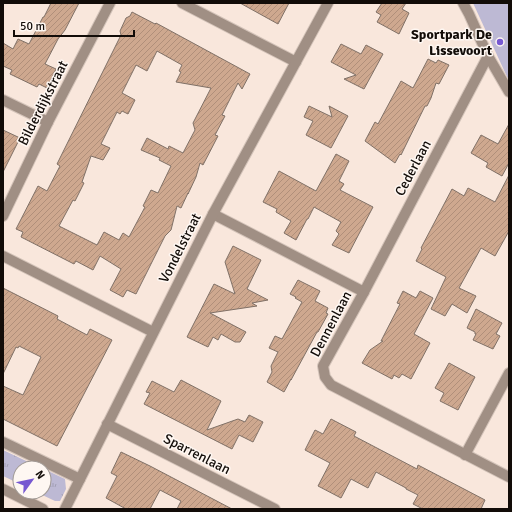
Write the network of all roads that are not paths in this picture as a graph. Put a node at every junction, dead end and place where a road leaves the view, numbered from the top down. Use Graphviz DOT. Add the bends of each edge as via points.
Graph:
graph roads {
  1 [pos="110,3"];
  2 [pos="182,3"];
  3 [pos="328,3"];
  4 [pos="463,3"];
  5 [pos="488,56"];
  6 [pos="296,62"];
  7 [pos="509,92"];
  8 [pos="3,100"];
  9 [pos="48,122"];
  10 [pos="213,214"];
  11 [pos="3,216"];
  12 [pos="3,256"];
  13 [pos="364,292"];
  14 [pos="153,332"];
  15 [pos="509,373"];
  16 [pos="107,424"];
  17 [pos="3,442"];
  18 [pos="466,455"];
  19 [pos="80,478"];
  20 [pos="509,478"];
  21 [pos="3,489"];
  22 [pos="43,509"];
  23 [pos="65,509"];
  24 [pos="275,509"];
  1 -- 9 [label="street, Bilderdijkstraat"];
  2 -- 6 [label="street"];
  3 -- 6 [label="street, Vondelstraat"];
  4 -- 5 [label="street"];
  5 -- 7 [label="street"];
  5 -- 13 [label="street, Cederlaan"];
  6 -- 10 [label="street, Vondelstraat"];
  8 -- 9 [label="street"];
  9 -- 11 [label="street, Bilderdijkstraat"];
  10 -- 13 [label="street, Dennenlaan"];
  10 -- 14 [label="street, Vondelstraat"];
  12 -- 14 [label="street"];
  13 -- 18 [label="street, Dennenlaan" via="323,366 325,377 332,385"];
  14 -- 16 [label="street, Vondelstraat"];
  15 -- 18 [label="street"];
  16 -- 19 [label="street, Vondelstraat"];
  16 -- 24 [label="street, Sparrenlaan"];
  17 -- 19 [label="street"];
  18 -- 20 [label="street, Dennenlaan"];
  19 -- 23 [label="street, Vondelstraat"];
  21 -- 22 [label="street"];
}
